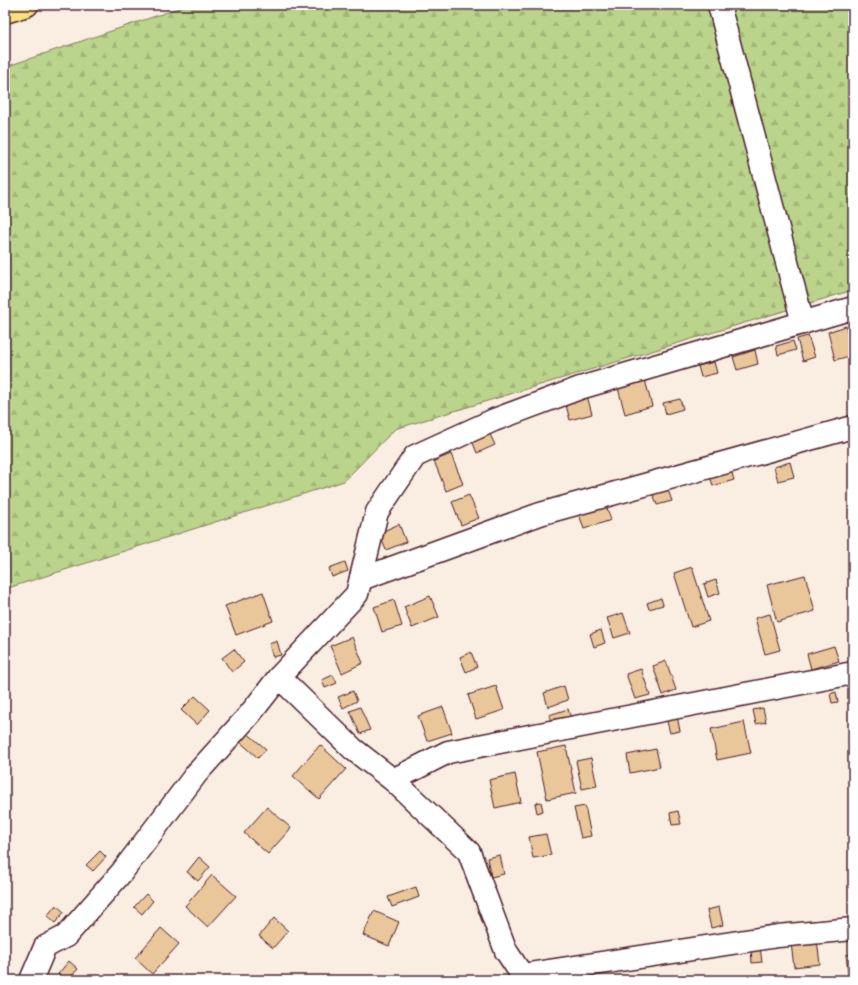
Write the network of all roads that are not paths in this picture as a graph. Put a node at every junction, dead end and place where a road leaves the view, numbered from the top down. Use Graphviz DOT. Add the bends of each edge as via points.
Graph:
graph roads {
  1 [pos="27,5"];
  2 [pos="719,5"];
  3 [pos="5,12"];
  4 [pos="853,308"];
  5 [pos="802,323"];
  6 [pos="853,427"];
  7 [pos="361,579"];
  8 [pos="853,673"];
  9 [pos="279,677"];
  10 [pos="393,780"];
  11 [pos="853,929"];
  12 [pos="522,978"];
  13 [pos="31,980"];
  1 -- 3 [label="main road"];
  2 -- 5 [label="street"];
  4 -- 5 [label="street"];
  5 -- 7 [label="street" via="580,388 494,420 415,456 376,512"];
  6 -- 7 [label="street" via="540,514"];
  7 -- 9 [label="street" via="357,594"];
  8 -- 10 [label="street" via="448,752"];
  9 -- 10 [label="street" via="353,749"];
  9 -- 13 [label="street" via="197,773 122,872 66,936 45,947"];
  10 -- 12 [label="street" via="469,852 506,951"];
  11 -- 12 [label="street" via="778,936"];
}
